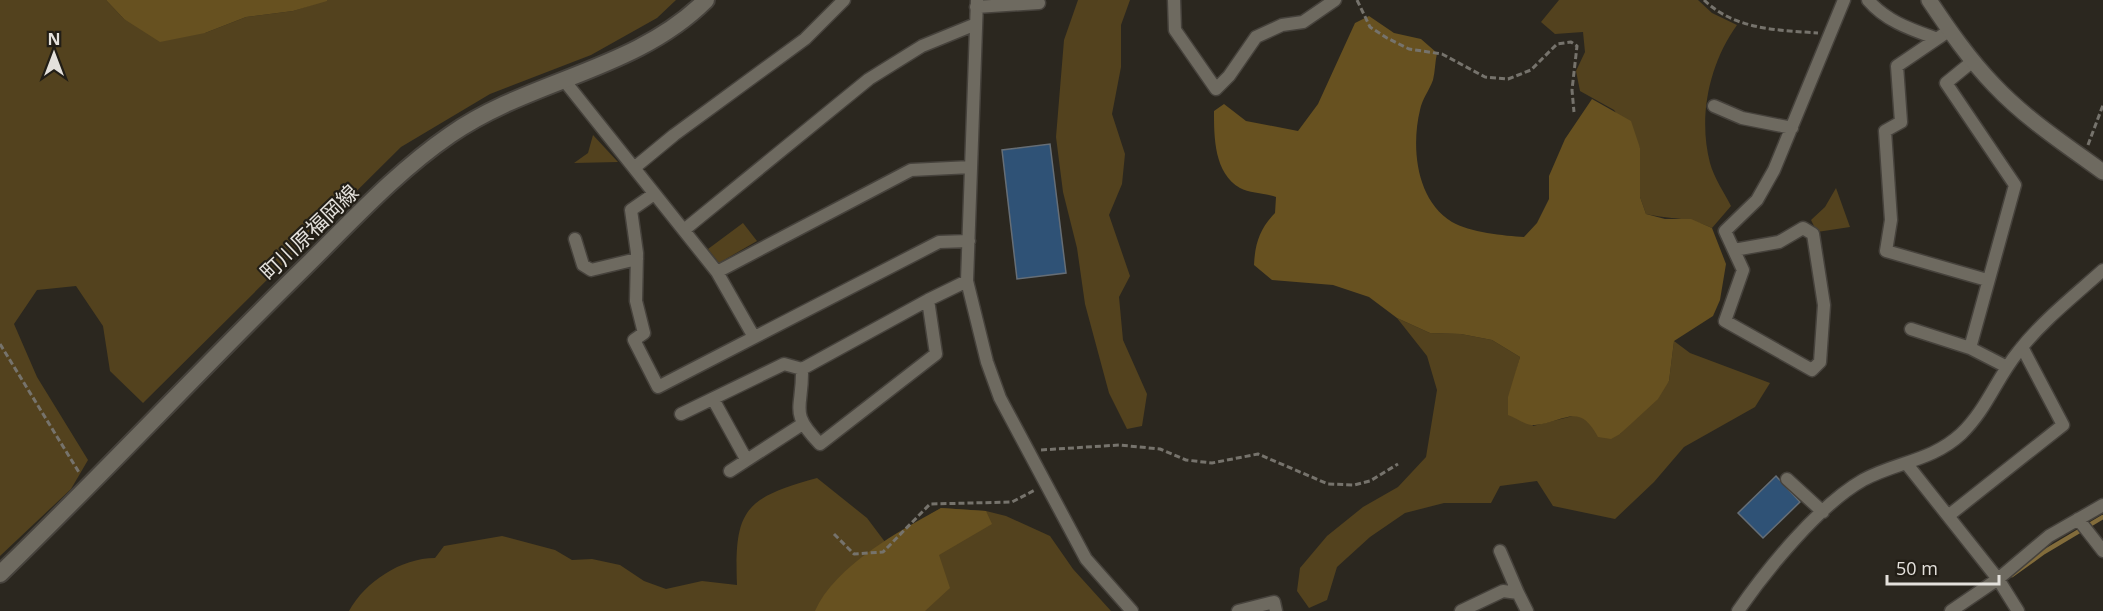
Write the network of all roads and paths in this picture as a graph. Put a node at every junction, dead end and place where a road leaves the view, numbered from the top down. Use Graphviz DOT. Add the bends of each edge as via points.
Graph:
graph roads {
  1 [pos="706,0"];
  2 [pos="844,0"];
  3 [pos="1174,0"];
  4 [pos="1335,0"];
  5 [pos="1358,0"];
  6 [pos="1704,0"];
  7 [pos="1844,0"];
  8 [pos="1868,0"];
  9 [pos="1929,0"];
  10 [pos="977,3"];
  11 [pos="1039,3"];
  12 [pos="976,24"];
  13 [pos="1950,30"];
  14 [pos="1830,34"];
  15 [pos="1935,38"];
  16 [pos="1973,61"];
  17 [pos="563,78"];
  18 [pos="2103,105"];
  19 [pos="1714,106"];
  20 [pos="1575,112"];
  21 [pos="1792,128"];
  22 [pos="2078,153"];
  23 [pos="971,167"];
  24 [pos="634,168"];
  25 [pos="2103,172"];
  26 [pos="654,194"];
  27 [pos="684,230"];
  28 [pos="575,239"];
  29 [pos="969,242"];
  30 [pos="1734,250"];
  31 [pos="637,259"];
  32 [pos="2103,270"];
  33 [pos="717,272"];
  34 [pos="1987,280"];
  35 [pos="968,281"];
  36 [pos="928,300"];
  37 [pos="1911,329"];
  38 [pos="754,337"];
  39 [pos="0,344"];
  40 [pos="2022,347"];
  41 [pos="1970,348"];
  42 [pos="2007,367"];
  43 [pos="802,369"];
  44 [pos="713,399"];
  45 [pos="681,414"];
  46 [pos="801,425"];
  47 [pos="1030,450"];
  48 [pos="746,459"];
  49 [pos="1906,463"];
  50 [pos="1398,464"];
  51 [pos="730,471"];
  52 [pos="1787,479"];
  53 [pos="1047,483"];
  54 [pos="88,488"];
  55 [pos="2103,505"];
  56 [pos="1823,512"];
  57 [pos="1948,516"];
  58 [pos="2078,519"];
  59 [pos="834,534"];
  60 [pos="1500,551"];
  61 [pos="2103,551"];
  62 [pos="0,574"];
  63 [pos="1998,579"];
  64 [pos="1518,593"];
  65 [pos="1132,611"];
  66 [pos="1238,611"];
  67 [pos="1276,611"];
  68 [pos="1461,611"];
  69 [pos="1527,611"];
  70 [pos="1738,611"];
  71 [pos="1951,611"];
  72 [pos="2018,611"];
  1 -- 17 [label="main road, 町川原福岡線" via="668,33 620,58"];
  2 -- 24 [label="street" via="806,39"];
  3 -- 4 [label="street" via="1175,30 1216,89 1256,37 1282,25 1303,22"];
  5 -- 20 [label="path" via="1370,27 1387,38 1408,49 1442,54 1485,77 1508,79 1531,70 1557,44 1571,42 1577,46 1572,90"];
  6 -- 14 [label="path" via="1714,10 1742,23 1765,29"];
  7 -- 14 [label="street"];
  8 -- 15 [label="street" via="1897,24"];
  9 -- 13 [label="street"];
  10 -- 11 [label="street"];
  10 -- 12 [label="street"];
  12 -- 23 [label="street"];
  12 -- 27 [label="street" via="922,46 868,78"];
  13 -- 15 [label="street"];
  13 -- 16 [label="street"];
  14 -- 21 [label="street"];
  15 -- 34 [label="street" via="1897,66 1901,122 1885,131 1891,220 1886,251"];
  16 -- 22 [label="street" via="2030,117"];
  16 -- 34 [label="street" via="1946,83 2015,185"];
  17 -- 24 [label="street"];
  17 -- 54 [label="main road, 町川原福岡線" via="475,120 414,162"];
  18 -- 22 [label="path" via="2087,148"];
  19 -- 21 [label="street" via="1742,118"];
  21 -- 30 [label="street" via="1757,200 1725,231"];
  22 -- 25 [label="street"];
  23 -- 29 [label="street"];
  23 -- 33 [label="street" via="911,170"];
  24 -- 26 [label="street"];
  26 -- 27 [label="street"];
  26 -- 31 [label="street" via="631,210"];
  27 -- 33 [label="street"];
  28 -- 31 [label="street" via="583,265 591,270"];
  29 -- 35 [label="street"];
  29 -- 38 [label="street" via="939,242"];
  30 -- 30 [label="street" via="1743,270 1725,321 1812,370 1820,362 1824,306 1813,234 1803,228 1779,242"];
  31 -- 38 [label="street" via="636,301 644,333 634,340 658,387"];
  32 -- 40 [label="street"];
  33 -- 38 [label="street"];
  34 -- 41 [label="street"];
  35 -- 36 [label="street"];
  35 -- 47 [label="street" via="987,362 1000,398"];
  36 -- 43 [label="street"];
  36 -- 46 [label="street" via="936,354 820,444"];
  37 -- 41 [label="street"];
  39 -- 54 [label="path"];
  40 -- 42 [label="street"];
  40 -- 57 [label="street" via="2063,425"];
  41 -- 42 [label="street"];
  42 -- 49 [label="street" via="1985,407 1961,433 1937,453"];
  43 -- 44 [label="street" via="784,364"];
  43 -- 46 [label="street"];
  44 -- 45 [label="street"];
  44 -- 48 [label="street"];
  46 -- 48 [label="street"];
  47 -- 50 [label="path" via="1119,445 1161,449 1186,460 1212,463 1258,454 1328,484 1354,485 1370,481"];
  47 -- 53 [label="street"];
  48 -- 51 [label="street"];
  49 -- 56 [label="street" via="1864,480 1837,497"];
  49 -- 57 [label="street"];
  52 -- 56 [label="street"];
  53 -- 59 [label="path" via="1012,502 930,504 883,552 854,554"];
  53 -- 65 [label="street" via="1086,559"];
  54 -- 62 [label="main road, 町川原福岡線"];
  55 -- 58 [label="street"];
  56 -- 70 [label="street"];
  57 -- 63 [label="street"];
  58 -- 61 [label="street"];
  58 -- 63 [label="street" via="2049,536"];
  60 -- 64 [label="street"];
  63 -- 71 [label="street"];
  63 -- 72 [label="street"];
  64 -- 68 [label="street" via="1503,591"];
  64 -- 69 [label="street"];
  66 -- 67 [label="street" via="1274,602"];
}
